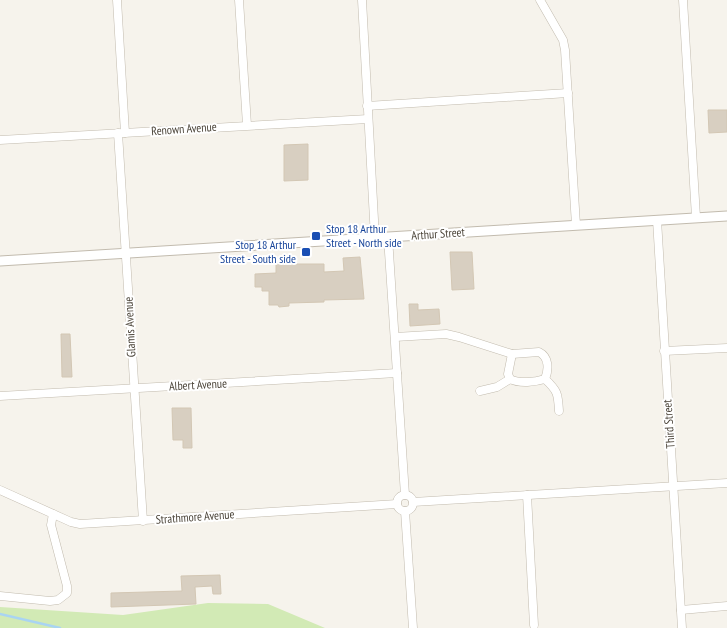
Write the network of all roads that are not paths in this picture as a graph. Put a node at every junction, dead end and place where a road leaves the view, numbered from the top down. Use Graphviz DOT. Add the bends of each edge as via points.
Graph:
graph roads {
  1 [pos="117,0"];
  2 [pos="239,0"];
  3 [pos="362,0"];
  4 [pos="540,0"];
  5 [pos="683,0"];
  6 [pos="568,93"];
  7 [pos="367,106"];
  8 [pos="368,119"];
  9 [pos="247,125"];
  10 [pos="122,133"];
  11 [pos="0,140"];
  12 [pos="727,216"];
  13 [pos="696,217"];
  14 [pos="657,220"];
  15 [pos="576,225"];
  16 [pos="388,237"];
  17 [pos="375,238"];
  18 [pos="127,254"];
  19 [pos="0,261"];
  20 [pos="395,336"];
  21 [pos="727,348"];
  22 [pos="664,351"];
  23 [pos="512,354"];
  24 [pos="396,373"];
  25 [pos="510,379"];
  26 [pos="545,379"];
  27 [pos="134,388"];
  28 [pos="480,391"];
  29 [pos="0,396"];
  30 [pos="559,411"];
  31 [pos="727,483"];
  32 [pos="673,485"];
  33 [pos="0,490"];
  34 [pos="527,494"];
  35 [pos="405,495"];
  36 [pos="413,502"];
  37 [pos="397,504"];
  38 [pos="405,511"];
  39 [pos="53,514"];
  40 [pos="143,520"];
  41 [pos="0,596"];
  42 [pos="727,606"];
  43 [pos="681,610"];
  44 [pos="534,624"];
  45 [pos="413,628"];
  46 [pos="682,628"];
  1 -- 10 [label="street, Glamis Avenue"];
  2 -- 9 [label="street"];
  3 -- 7 [label="street"];
  4 -- 6 [label="street" via="563,40"];
  5 -- 13 [label="street"];
  6 -- 7 [label="street"];
  6 -- 15 [label="street"];
  7 -- 8 [label="street"];
  8 -- 9 [label="street, Renown Avenue"];
  8 -- 17 [label="street"];
  9 -- 10 [label="street, Renown Avenue"];
  10 -- 11 [label="street, Renown Avenue"];
  10 -- 18 [label="street, Glamis Avenue"];
  12 -- 13 [label="street, Arthur Street"];
  13 -- 14 [label="street, Arthur Street"];
  14 -- 15 [label="street, Arthur Street"];
  14 -- 22 [label="street, Third Street"];
  15 -- 16 [label="street, Arthur Street"];
  16 -- 17 [label="street, Arthur Street"];
  16 -- 20 [label="street"];
  17 -- 18 [label="street, Arthur Street"];
  18 -- 19 [label="street, Arthur Street"];
  18 -- 27 [label="street, Glamis Avenue"];
  20 -- 23 [label="street" via="446,334"];
  20 -- 24 [label="street"];
  21 -- 22 [label="street"];
  22 -- 32 [label="street, Third Street"];
  23 -- 25 [label="street"];
  23 -- 26 [label="street" via="543,353 548,367"];
  24 -- 27 [label="street, Albert Avenue"];
  24 -- 35 [label="street"];
  25 -- 26 [label="street"];
  25 -- 28 [label="street" via="497,387"];
  26 -- 30 [label="street" via="558,394"];
  27 -- 29 [label="street, Albert Avenue"];
  27 -- 40 [label="street, Glamis Avenue"];
  31 -- 32 [label="street"];
  32 -- 34 [label="street"];
  32 -- 43 [label="street, Third Street"];
  33 -- 39 [label="street, Strathmore Avenue"];
  34 -- 36 [label="street"];
  34 -- 44 [label="street"];
  35 -- 36 [label="street"];
  35 -- 37 [label="street" via="399,497"];
  36 -- 38 [label="street" via="411,509"];
  37 -- 38 [label="street"];
  37 -- 40 [label="street, Strathmore Avenue"];
  38 -- 45 [label="street"];
  39 -- 40 [label="street, Strathmore Avenue" via="80,524"];
  39 -- 41 [label="street" via="51,525 66,593 58,600 50,601"];
  42 -- 43 [label="street"];
  43 -- 46 [label="street, Third Street"];
}
